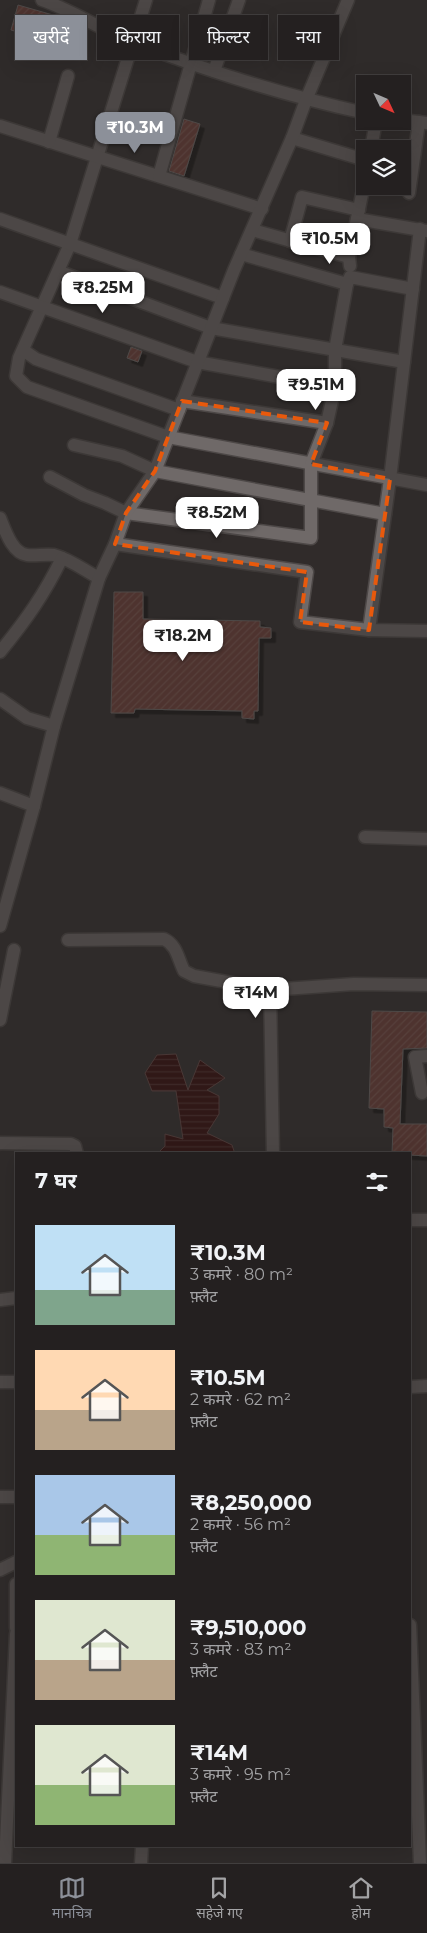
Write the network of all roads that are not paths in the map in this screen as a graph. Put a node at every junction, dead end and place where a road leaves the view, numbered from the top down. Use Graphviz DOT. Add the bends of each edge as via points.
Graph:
graph roads {
  1 [pos="44,0"];
  2 [pos="146,0"];
  3 [pos="209,0"];
  4 [pos="239,0"];
  5 [pos="348,0"];
  6 [pos="142,15"];
  7 [pos="97,25"];
  8 [pos="179,58"];
  9 [pos="129,60"];
  10 [pos="193,63"];
  11 [pos="214,71"];
  12 [pos="68,76"];
  13 [pos="306,100"];
  14 [pos="356,111"];
  15 [pos="423,123"];
  16 [pos="0,126"];
  17 [pos="292,138"];
  18 [pos="49,142"];
  19 [pos="98,157"];
  20 [pos="356,157"];
  21 [pos="159,176"];
  22 [pos="411,183"];
  23 [pos="362,195"];
  24 [pos="262,209"];
  25 [pos="358,215"];
  26 [pos="0,219"];
  27 [pos="252,230"];
  28 [pos="423,230"];
  29 [pos="290,241"];
  30 [pos="70,244"];
  31 [pos="241,254"];
  32 [pos="350,257"];
  33 [pos="66,274"];
  34 [pos="348,280"];
  35 [pos="413,289"];
  36 [pos="0,292"];
  37 [pos="223,298"];
  38 [pos="41,307"];
  39 [pos="210,328"];
  40 [pos="23,350"];
  41 [pos="335,350"];
  42 [pos="197,362"];
  43 [pos="404,362"];
  44 [pos="335,386"];
  45 [pos="180,406"];
  46 [pos="327,423"];
  47 [pos="168,437"];
  48 [pos="74,445"];
  49 [pos="311,464"];
  50 [pos="155,471"];
  51 [pos="50,477"];
  52 [pos="390,479"];
  53 [pos="427,485"];
  54 [pos="311,500"];
  55 [pos="126,513"];
  56 [pos="385,514"];
  57 [pos="0,518"];
  58 [pos="115,544"];
  59 [pos="62,558"];
  60 [pos="99,578"];
  61 [pos="369,630"];
  62 [pos="427,631"];
  63 [pos="0,652"];
  64 [pos="0,699"];
  65 [pos="54,726"];
  66 [pos="0,793"];
  67 [pos="34,806"];
  68 [pos="365,837"];
  69 [pos="427,839"];
  70 [pos="0,926"];
  71 [pos="68,940"];
  72 [pos="14,950"];
  73 [pos="427,985"];
  74 [pos="270,990"];
  75 [pos="0,1020"];
  76 [pos="427,1056"];
  77 [pos="422,1093"];
  78 [pos="0,1143"];
  79 [pos="77,1152"];
  80 [pos="273,1152"];
  81 [pos="411,1220"];
  82 [pos="427,1220"];
  83 [pos="15,1298"];
  84 [pos="0,1300"];
  85 [pos="0,1382"];
  86 [pos="15,1382"];
  87 [pos="427,1386"];
  88 [pos="411,1387"];
  89 [pos="0,1497"];
  90 [pos="15,1497"];
  91 [pos="15,1562"];
  92 [pos="0,1570"];
  93 [pos="15,1670"];
  94 [pos="411,1673"];
  95 [pos="412,1721"];
  96 [pos="12,1777"];
  97 [pos="414,1813"];
  98 [pos="142,1847"];
  99 [pos="5,1863"];
  100 [pos="142,1863"];
  101 [pos="420,1863"];
  1 -- 7 [label="street"];
  2 -- 6 [label="street"];
  3 -- 10 [label="street"];
  4 -- 11 [label="street"];
  5 -- 13 [label="street"];
  8 -- 10 [label="street"];
  9 -- 19 [label="street"];
  10 -- 11 [label="street"];
  10 -- 21 [label="street"];
  11 -- 13 [label="street"];
  12 -- 18 [label="street"];
  13 -- 14 [label="street"];
  13 -- 17 [label="street"];
  15 -- 22 [label="street"];
  16 -- 18 [label="street"];
  17 -- 20 [label="street"];
  17 -- 24 [label="street"];
  18 -- 19 [label="street"];
  19 -- 21 [label="street"];
  19 -- 30 [label="street"];
  21 -- 24 [label="street"];
  23 -- 25 [label="street"];
  24 -- 27 [label="street"];
  25 -- 28 [label="street"];
  25 -- 29 [label="street" via="302,197"];
  25 -- 32 [label="street"];
  26 -- 30 [label="street"];
  27 -- 29 [label="street"];
  27 -- 31 [label="street"];
  28 -- 35 [label="street"];
  29 -- 32 [label="street"];
  30 -- 37 [label="street"];
  30 -- 38 [label="street"];
  31 -- 34 [label="street"];
  31 -- 37 [label="street"];
  32 -- 34 [label="street"];
  33 -- 39 [label="street"];
  34 -- 35 [label="street"];
  34 -- 41 [label="street"];
  35 -- 43 [label="street"];
  36 -- 38 [label="street"];
  37 -- 39 [label="street"];
  38 -- 40 [label="street"];
  38 -- 42 [label="street"];
  39 -- 41 [label="street"];
  39 -- 42 [label="street"];
  40 -- 45 [label="street" via="36,359"];
  40 -- 47 [label="street" via="16,376 27,387"];
  41 -- 43 [label="street"];
  41 -- 44 [label="street"];
  42 -- 44 [label="street"];
  42 -- 45 [label="street"];
  43 -- 52 [label="street"];
  44 -- 46 [label="street"];
  45 -- 46 [label="street"];
  45 -- 47 [label="street"];
  46 -- 49 [label="street"];
  47 -- 49 [label="street"];
  47 -- 50 [label="street"];
  48 -- 50 [label="street" via="122,456"];
  49 -- 52 [label="street"];
  49 -- 54 [label="street"];
  50 -- 54 [label="street"];
  50 -- 55 [label="street"];
  51 -- 55 [label="street" via="84,496"];
  52 -- 53 [label="street"];
  52 -- 56 [label="street"];
  54 -- 55 [label="street" via="312,538"];
  54 -- 56 [label="street"];
  55 -- 58 [label="street"];
  56 -- 61 [label="street"];
  57 -- 59 [label="street" via="9,538 24,554"];
  58 -- 60 [label="street"];
  58 -- 61 [label="street" via="307,572 300,622"];
  59 -- 60 [label="street"];
  59 -- 63 [label="street" via="26,620"];
  60 -- 65 [label="street"];
  61 -- 62 [label="street"];
  64 -- 65 [label="street" via="27,718"];
  65 -- 67 [label="street"];
  66 -- 67 [label="street"];
  67 -- 70 [label="street"];
  68 -- 69 [label="street"];
  71 -- 74 [label="street" via="164,939 176,949 184,971 194,976"];
  72 -- 75 [label="street"];
  73 -- 74 [label="street" via="354,984"];
  74 -- 80 [label="street"];
  76 -- 77 [label="street" via="415,1057"];
  78 -- 79 [label="street" via="71,1144"];
  81 -- 82 [label="street"];
  83 -- 84 [label="street"];
  85 -- 86 [label="street"];
  87 -- 88 [label="street"];
  89 -- 90 [label="street"];
  91 -- 92 [label="street"];
  93 -- 96 [label="street"];
  94 -- 95 [label="street"];
  95 -- 97 [label="street"];
  96 -- 99 [label="street"];
  97 -- 101 [label="street"];
  98 -- 100 [label="street"];
}
